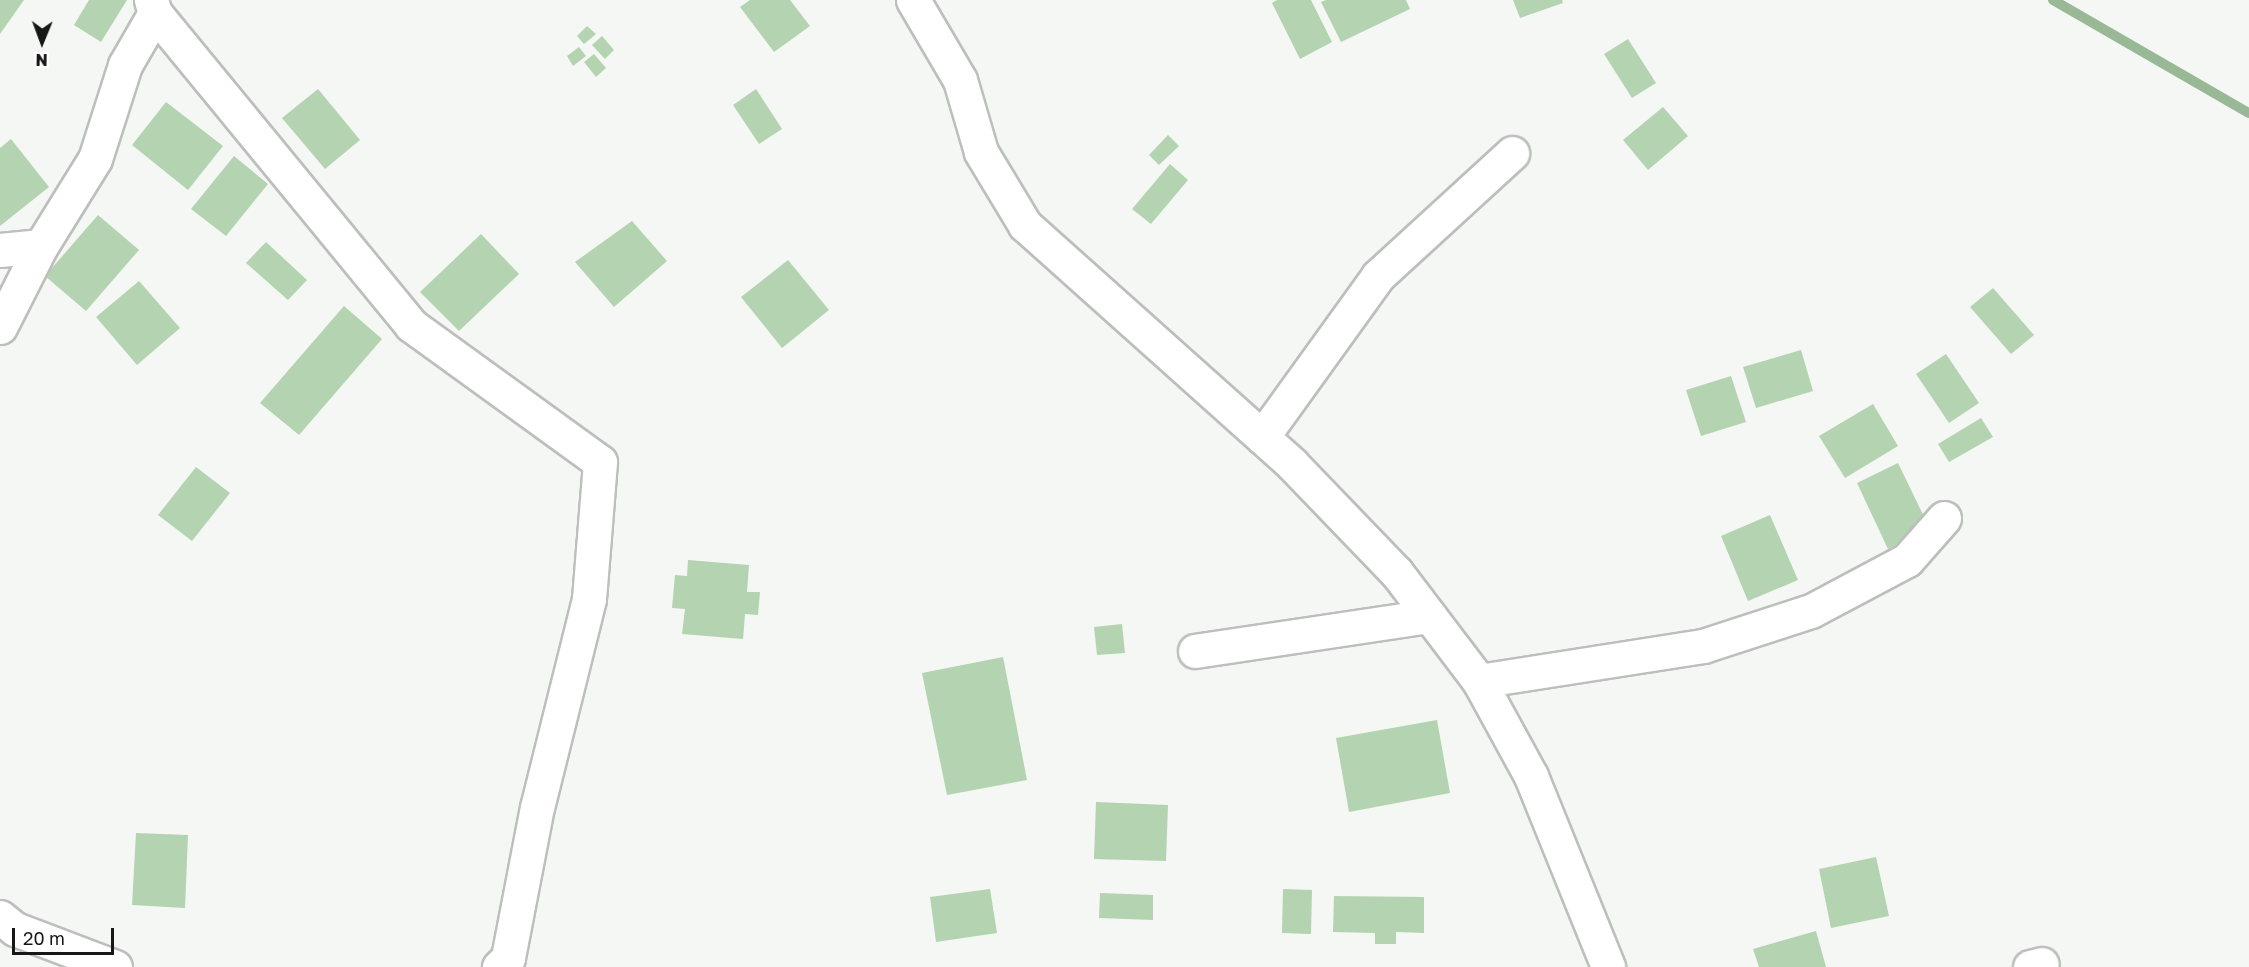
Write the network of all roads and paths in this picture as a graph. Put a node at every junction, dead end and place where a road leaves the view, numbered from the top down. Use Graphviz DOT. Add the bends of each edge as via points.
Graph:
graph roads {
  1 [pos="914,0"];
  2 [pos="153,7"];
  3 [pos="1512,153"];
  4 [pos="41,246"];
  5 [pos="0,250"];
  6 [pos="0,327"];
  7 [pos="1262,437"];
  8 [pos="1944,518"];
  9 [pos="1429,616"];
  10 [pos="1195,651"];
  11 [pos="1479,681"];
  12 [pos="0,917"];
  13 [pos="506,964"];
  14 [pos="115,967"];
  15 [pos="1608,967"];
  1 -- 7 [label="street" via="960,80 981,152 1025,225"];
  2 -- 4 [label="street" via="125,65 95,159"];
  2 -- 13 [label="street" via="411,325 600,462 589,599 537,807"];
  3 -- 7 [label="street" via="1378,276"];
  4 -- 5 [label="street"];
  4 -- 6 [label="street"];
  7 -- 9 [label="street" via="1397,573"];
  8 -- 11 [label="street" via="1907,560 1811,611 1703,646"];
  9 -- 10 [label="street"];
  9 -- 11 [label="street"];
  11 -- 15 [label="street" via="1532,776"];
  12 -- 14 [label="street" via="15,929"];
}
